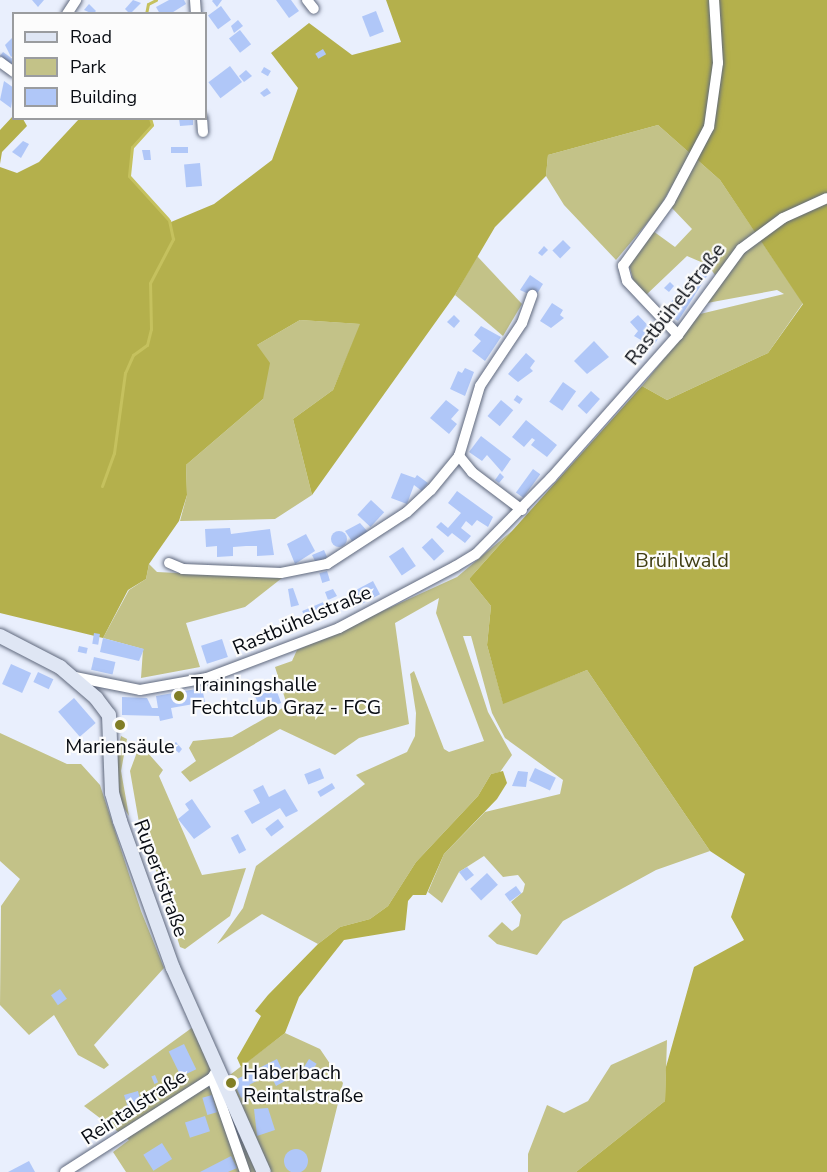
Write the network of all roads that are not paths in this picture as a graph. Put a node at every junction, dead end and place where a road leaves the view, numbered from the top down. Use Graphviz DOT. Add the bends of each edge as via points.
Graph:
graph roads {
  1 [pos="714,0"];
  2 [pos="202,120"];
  3 [pos="203,132"];
  4 [pos="827,198"];
  5 [pos="532,295"];
  6 [pos="678,335"];
  7 [pos="459,456"];
  8 [pos="522,510"];
  9 [pos="169,564"];
  10 [pos="0,636"];
  11 [pos="70,676"];
  12 [pos="215,1073"];
  13 [pos="65,1172"];
  14 [pos="245,1172"];
  15 [pos="264,1172"];
  1 -- 6 [label="street" via="718,63 709,127 670,201 623,266 627,281"];
  2 -- 3 [label="street"];
  4 -- 6 [label="street, Rastbühelstraße" via="783,218 749,242 718,277"];
  5 -- 7 [label="street" via="522,322 480,386"];
  6 -- 8 [label="street, Rastbühelstraße"];
  7 -- 8 [label="street" via="472,472"];
  7 -- 9 [label="street" via="407,512 321,566 281,573 183,569"];
  8 -- 11 [label="street, Rastbühelstraße" via="476,554 456,566 339,628 257,660 207,678 152,689 127,689"];
  10 -- 11 [label="main road, Rupertistraße" via="39,654"];
  11 -- 12 [label="main road, Rupertistraße" via="109,715 112,793 117,814"];
  12 -- 13 [label="street, Reintalstraße"];
  12 -- 14 [label="street"];
  12 -- 15 [label="main road, Rupertistraße"];
}
